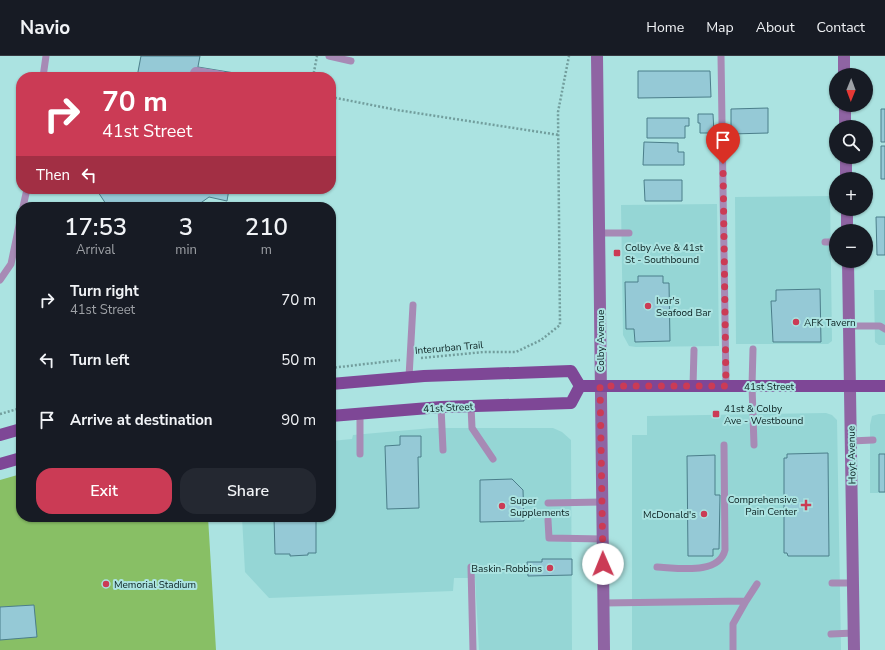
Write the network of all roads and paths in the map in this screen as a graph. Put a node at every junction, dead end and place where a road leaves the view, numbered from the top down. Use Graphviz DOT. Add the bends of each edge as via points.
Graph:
graph roads {
  1 [pos="46,56"];
  2 [pos="317,56"];
  3 [pos="329,56"];
  4 [pos="569,56"];
  5 [pos="597,56"];
  6 [pos="721,56"];
  7 [pos="844,56"];
  8 [pos="351,61"];
  9 [pos="844,68"];
  10 [pos="44,72"];
  11 [pos="314,72"];
  12 [pos="336,98"];
  13 [pos="559,135"];
  14 [pos="629,232"];
  15 [pos="599,233"];
  16 [pos="16,240"];
  17 [pos="825,242"];
  18 [pos="829,242"];
  19 [pos="848,268"];
  20 [pos="0,280"];
  21 [pos="412,305"];
  22 [pos="849,326"];
  23 [pos="885,329"];
  24 [pos="754,349"];
  25 [pos="694,350"];
  26 [pos="408,359"];
  27 [pos="336,367"];
  28 [pos="409,378"];
  29 [pos="336,384"];
  30 [pos="580,386"];
  31 [pos="600,386"];
  32 [pos="693,386"];
  33 [pos="726,386"];
  34 [pos="752,386"];
  35 [pos="849,386"];
  36 [pos="885,386"];
  37 [pos="471,406"];
  38 [pos="441,407"];
  39 [pos="16,409"];
  40 [pos="0,414"];
  41 [pos="360,414"];
  42 [pos="336,416"];
  43 [pos="16,431"];
  44 [pos="0,435"];
  45 [pos="873,440"];
  46 [pos="851,441"];
  47 [pos="724,445"];
  48 [pos="754,445"];
  49 [pos="442,450"];
  50 [pos="360,454"];
  51 [pos="16,459"];
  52 [pos="493,459"];
  53 [pos="0,464"];
  54 [pos="602,502"];
  55 [pos="548,503"];
  56 [pos="548,520"];
  57 [pos="602,538"];
  58 [pos="471,567"];
  59 [pos="658,567"];
  60 [pos="832,583"];
  61 [pos="853,583"];
  62 [pos="757,584"];
  63 [pos="746,601"];
  64 [pos="603,603"];
  65 [pos="854,633"];
  66 [pos="831,634"];
  67 [pos="473,650"];
  68 [pos="604,650"];
  69 [pos="733,650"];
  70 [pos="854,650"];
  1 -- 10 [label="lane"];
  2 -- 11 [label="path"];
  3 -- 8 [label="lane"];
  4 -- 13 [label="path" via="558,112"];
  5 -- 15 [label="main road, Colby Avenue"];
  6 -- 33 [label="lane"];
  7 -- 9 [label="main road"];
  12 -- 13 [label="path"];
  13 -- 26 [label="path, Interurban Trail" via="560,325 541,340 516,352 484,352"];
  14 -- 15 [label="lane"];
  15 -- 31 [label="main road, Colby Avenue"];
  16 -- 20 [label="lane" via="11,264"];
  17 -- 18 [label="lane"];
  19 -- 22 [label="main road, Hoyt Avenue"];
  21 -- 26 [label="lane"];
  22 -- 23 [label="lane" via="880,326"];
  22 -- 35 [label="main road, Hoyt Avenue"];
  24 -- 34 [label="lane"];
  25 -- 32 [label="lane"];
  26 -- 27 [label="path, Interurban Trail"];
  26 -- 28 [label="lane"];
  28 -- 29 [label="main road"];
  28 -- 30 [label="main road" via="571,371"];
  30 -- 31 [label="main road, 41st Street"];
  30 -- 37 [label="main road, 41st Street" via="571,403"];
  31 -- 32 [label="main road, 41st Street"];
  31 -- 54 [label="main road, Colby Avenue"];
  32 -- 33 [label="main road, 41st Street"];
  33 -- 34 [label="main road, 41st Street"];
  34 -- 35 [label="main road, 41st Street"];
  34 -- 48 [label="lane"];
  35 -- 36 [label="main road, 41st Street"];
  35 -- 46 [label="main road, Hoyt Avenue"];
  37 -- 38 [label="main road, 41st Street"];
  37 -- 52 [label="lane" via="472,428"];
  38 -- 41 [label="main road, 41st Street"];
  38 -- 49 [label="lane"];
  39 -- 40 [label="path"];
  41 -- 42 [label="main road, 41st Street"];
  41 -- 50 [label="lane"];
  43 -- 44 [label="main road"];
  45 -- 46 [label="lane"];
  46 -- 61 [label="main road, Hoyt Avenue"];
  47 -- 59 [label="lane" via="723,557 710,567"];
  51 -- 53 [label="main road"];
  54 -- 55 [label="lane"];
  54 -- 57 [label="main road, Colby Avenue"];
  56 -- 57 [label="lane" via="549,538"];
  57 -- 64 [label="main road, Colby Avenue"];
  58 -- 67 [label="lane"];
  60 -- 61 [label="lane"];
  61 -- 65 [label="main road, Hoyt Avenue"];
  62 -- 63 [label="lane"];
  63 -- 64 [label="lane"];
  63 -- 69 [label="lane" via="733,624"];
  64 -- 68 [label="main road, Colby Avenue"];
  65 -- 66 [label="lane"];
  65 -- 70 [label="main road, Hoyt Avenue"];
}
